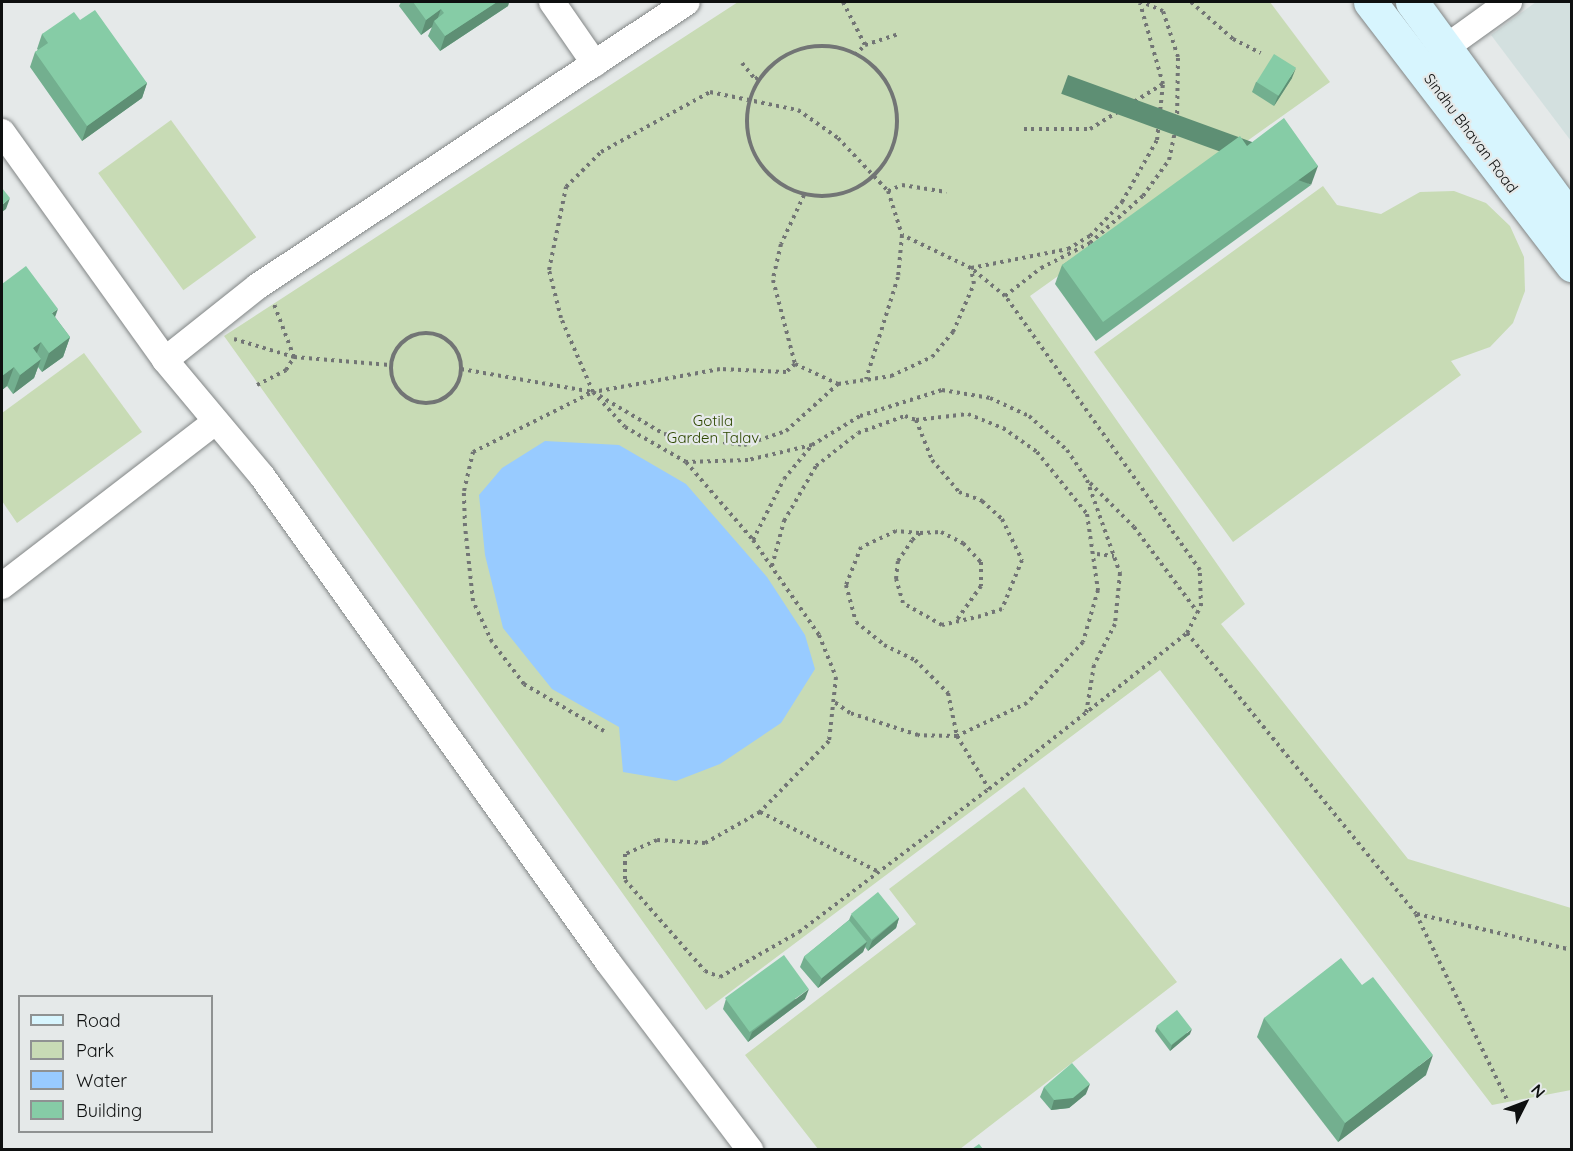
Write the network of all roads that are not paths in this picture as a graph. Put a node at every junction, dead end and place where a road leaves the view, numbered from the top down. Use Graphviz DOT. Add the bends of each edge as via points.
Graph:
graph roads {
  1 [pos="552,2"];
  2 [pos="687,2"];
  3 [pos="1370,2"];
  4 [pos="1412,2"];
  5 [pos="1509,2"];
  6 [pos="1445,48"];
  7 [pos="595,64"];
  8 [pos="2,132"];
  9 [pos="1572,221"];
  10 [pos="1572,265"];
  11 [pos="165,360"];
  12 [pos="214,422"];
  13 [pos="2,586"];
  14 [pos="750,1149"];
  1 -- 7 [label="street"];
  2 -- 7 [label="street"];
  3 -- 10 [label="main road, Sindhu Bhavan Road"];
  4 -- 6 [label="main road, Sindhu Bhavan Road"];
  5 -- 6 [label="street"];
  6 -- 9 [label="main road, Sindhu Bhavan Road"];
  7 -- 11 [label="street" via="258,286"];
  8 -- 11 [label="street"];
  11 -- 12 [label="street"];
  12 -- 13 [label="street"];
  12 -- 14 [label="street" via="262,476 608,962"];
}
